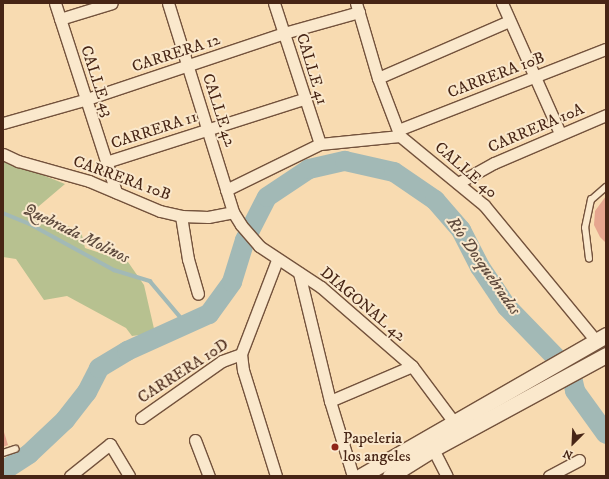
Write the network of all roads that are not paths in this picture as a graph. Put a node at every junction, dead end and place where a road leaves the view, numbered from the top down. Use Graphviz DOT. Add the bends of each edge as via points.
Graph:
graph roads {
  1 [pos="55,3"];
  2 [pos="112,3"];
  3 [pos="168,3"];
  4 [pos="274,3"];
  5 [pos="503,3"];
  6 [pos="357,8"];
  7 [pos="60,19"];
  8 [pos="509,22"];
  9 [pos="284,33"];
  10 [pos="606,49"];
  11 [pos="187,65"];
  12 [pos="378,78"];
  13 [pos="534,78"];
  14 [pos="87,99"];
  15 [pos="304,99"];
  16 [pos="606,115"];
  17 [pos="3,124"];
  18 [pos="209,129"];
  19 [pos="399,133"];
  20 [pos="560,133"];
  21 [pos="320,144"];
  22 [pos="3,154"];
  23 [pos="106,162"];
  24 [pos="458,183"];
  25 [pos="606,187"];
  26 [pos="226,190"];
  27 [pos="116,192"];
  28 [pos="233,212"];
  29 [pos="181,216"];
  30 [pos="241,225"];
  31 [pos="589,259"];
  32 [pos="277,260"];
  33 [pos="299,273"];
  34 [pos="198,294"];
  35 [pos="601,338"];
  36 [pos="241,354"];
  37 [pos="606,355"];
  38 [pos="606,362"];
  39 [pos="590,363"];
  40 [pos="412,366"];
  41 [pos="330,401"];
  42 [pos="141,418"];
  43 [pos="454,421"];
  44 [pos="195,440"];
  45 [pos="15,449"];
  46 [pos="433,449"];
  47 [pos="3,453"];
  48 [pos="579,460"];
  49 [pos="70,476"];
  50 [pos="128,476"];
  51 [pos="210,476"];
  52 [pos="276,476"];
  53 [pos="353,476"];
  54 [pos="361,476"];
  55 [pos="390,476"];
  56 [pos="447,476"];
  57 [pos="549,476"];
  1 -- 7 [label="street, CALLE 43"];
  2 -- 7 [label="street"];
  3 -- 11 [label="street, CALLE 42"];
  4 -- 9 [label="street, CALLE 41"];
  5 -- 8 [label="street"];
  6 -- 9 [label="street, CARRERA 12"];
  6 -- 12 [label="street, CALLE 40"];
  7 -- 14 [label="street, CALLE 43"];
  8 -- 12 [label="street"];
  8 -- 13 [label="street"];
  9 -- 11 [label="street, CARRERA 12"];
  9 -- 15 [label="street, CALLE 41"];
  10 -- 13 [label="street, CARRERA 10B"];
  11 -- 14 [label="street, CARRERA 12"];
  11 -- 18 [label="street, CALLE 42"];
  12 -- 19 [label="street, CALLE 40"];
  13 -- 19 [label="street, CARRERA 10B"];
  13 -- 20 [label="street"];
  14 -- 17 [label="street, CARRERA 12"];
  14 -- 23 [label="street, CALLE 43"];
  15 -- 18 [label="street, CARRERA 11"];
  15 -- 21 [label="street, CALLE 41"];
  16 -- 20 [label="street, CARRERA 10A"];
  18 -- 23 [label="street, CARRERA 11"];
  18 -- 26 [label="street, CALLE 42"];
  19 -- 21 [label="street, CARRERA 10B"];
  19 -- 24 [label="street, CALLE 40"];
  20 -- 24 [label="street, CARRERA 10A" via="474,172"];
  21 -- 26 [label="street, CARRERA 10B"];
  22 -- 27 [label="street, CARRERA 10B"];
  23 -- 27 [label="street, CALLE 43"];
  24 -- 35 [label="street, CALLE 40" via="484,205"];
  25 -- 31 [label="lane" via="591,200 585,228"];
  26 -- 28 [label="street, CALLE 42"];
  27 -- 29 [label="street, CARRERA 10B" via="137,203"];
  28 -- 29 [label="street, CARRERA 10B" via="208,217"];
  28 -- 30 [label="street, CALLE 42"];
  29 -- 34 [label="street" via="188,259"];
  30 -- 32 [label="street, DIAGONAL 42" via="258,246"];
  32 -- 33 [label="street, DIAGONAL 42"];
  32 -- 36 [label="street, CARRERA 10D"];
  33 -- 40 [label="street, DIAGONAL 42" via="321,287"];
  33 -- 41 [label="street"];
  35 -- 43 [label="main road"];
  36 -- 42 [label="street, CARRERA 10D" via="222,361"];
  36 -- 52 [label="street" via="243,370"];
  37 -- 39 [label="main road"];
  38 -- 39 [label="street"];
  39 -- 46 [label="main road"];
  40 -- 41 [label="street"];
  40 -- 43 [label="street, DIAGONAL 42"];
  41 -- 53 [label="street"];
  43 -- 54 [label="main road"];
  44 -- 51 [label="street"];
  45 -- 47 [label="lane"];
  46 -- 55 [label="main road"];
  46 -- 56 [label="street"];
  48 -- 57 [label="street"];
  49 -- 50 [label="street" via="110,444"];
}
